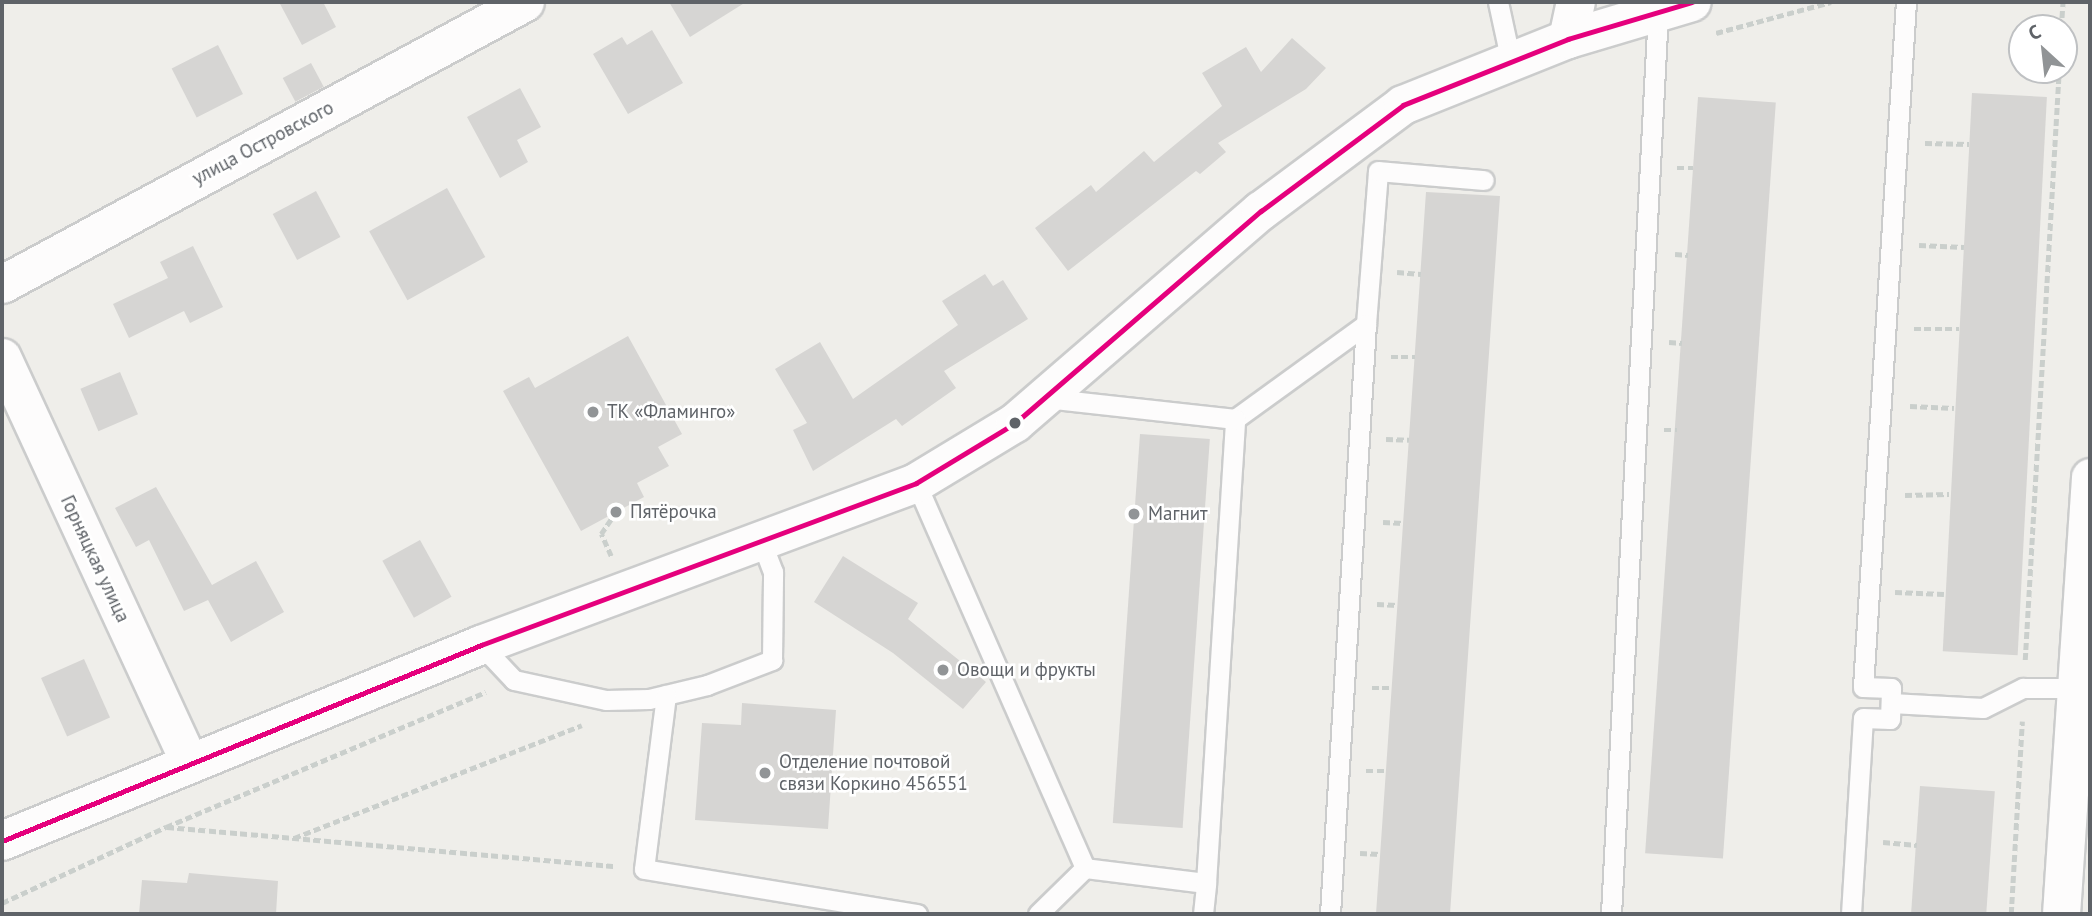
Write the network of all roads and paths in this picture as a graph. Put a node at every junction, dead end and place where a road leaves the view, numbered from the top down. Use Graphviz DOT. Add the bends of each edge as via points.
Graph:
graph roads {
  1 [pos="525,2"];
  2 [pos="1498,2"];
  3 [pos="1576,2"];
  4 [pos="1906,2"];
  5 [pos="1675,7"];
  6 [pos="1568,39"];
  7 [pos="1511,62"];
  8 [pos="2058,84"];
  9 [pos="1897,143"];
  10 [pos="1969,144"];
  11 [pos="1484,180"];
  12 [pos="1890,244"];
  13 [pos="1964,247"];
  14 [pos="2,284"];
  15 [pos="1366,324"];
  16 [pos="1885,329"];
  17 [pos="1959,329"];
  18 [pos="2,357"];
  19 [pos="1045,398"];
  20 [pos="1881,405"];
  21 [pos="1954,408"];
  22 [pos="1235,419"];
  23 [pos="2090,477"];
  24 [pos="916,483"];
  25 [pos="1949,494"];
  26 [pos="1875,495"];
  27 [pos="761,541"];
  28 [pos="2087,575"];
  29 [pos="1869,592"];
  30 [pos="1944,594"];
  31 [pos="481,645"];
  32 [pos="2023,688"];
  33 [pos="2077,688"];
  34 [pos="666,695"];
  35 [pos="1891,703"];
  36 [pos="586,724"];
  37 [pos="189,762"];
  38 [pos="166,827"];
  39 [pos="293,838"];
  40 [pos="2,841"];
  41 [pos="1086,868"];
  42 [pos="644,869"];
  43 [pos="1206,883"];
  44 [pos="869,910"];
  45 [pos="917,914"];
  46 [pos="1038,914"];
  47 [pos="1203,914"];
  48 [pos="1329,914"];
  49 [pos="1611,914"];
  50 [pos="1851,914"];
  51 [pos="2011,914"];
  52 [pos="2061,914"];
  1 -- 14 [label="street, улица Островского"];
  2 -- 7 [label="lane"];
  3 -- 6 [label="main road"];
  4 -- 9 [label="lane"];
  5 -- 6 [label="main road"];
  5 -- 49 [label="lane"];
  6 -- 7 [label="main road"];
  7 -- 19 [label="main road" via="1403,105 1327,158"];
  8 -- 32 [label="path"];
  9 -- 10 [label="path"];
  9 -- 12 [label="lane"];
  11 -- 15 [label="lane" via="1378,171"];
  12 -- 13 [label="path"];
  12 -- 16 [label="lane"];
  15 -- 22 [label="lane"];
  15 -- 48 [label="lane"];
  16 -- 17 [label="path"];
  16 -- 20 [label="lane"];
  18 -- 37 [label="street, Горняцкая улица"];
  19 -- 22 [label="lane"];
  19 -- 24 [label="main road" via="1006,429"];
  20 -- 21 [label="path"];
  20 -- 26 [label="lane"];
  22 -- 43 [label="lane"];
  23 -- 28 [label="street"];
  24 -- 27 [label="main road"];
  24 -- 41 [label="lane"];
  25 -- 26 [label="path"];
  26 -- 29 [label="lane"];
  27 -- 31 [label="main road"];
  27 -- 34 [label="lane" via="773,572 772,660"];
  28 -- 33 [label="street"];
  29 -- 30 [label="path"];
  29 -- 35 [label="lane" via="1863,687 1891,688"];
  31 -- 34 [label="lane" via="514,680 606,700"];
  31 -- 37 [label="main road"];
  32 -- 33 [label="lane"];
  32 -- 35 [label="lane" via="1983,708"];
  32 -- 51 [label="path"];
  33 -- 52 [label="street"];
  34 -- 42 [label="lane"];
  35 -- 50 [label="lane" via="1890,719 1863,718"];
  36 -- 39 [label="path"];
  37 -- 40 [label="main road"];
  38 -- 39 [label="path"];
  39 -- 42 [label="path"];
  41 -- 43 [label="lane"];
  41 -- 46 [label="lane"];
  42 -- 44 [label="lane"];
  43 -- 47 [label="lane"];
  44 -- 45 [label="lane"];
}
